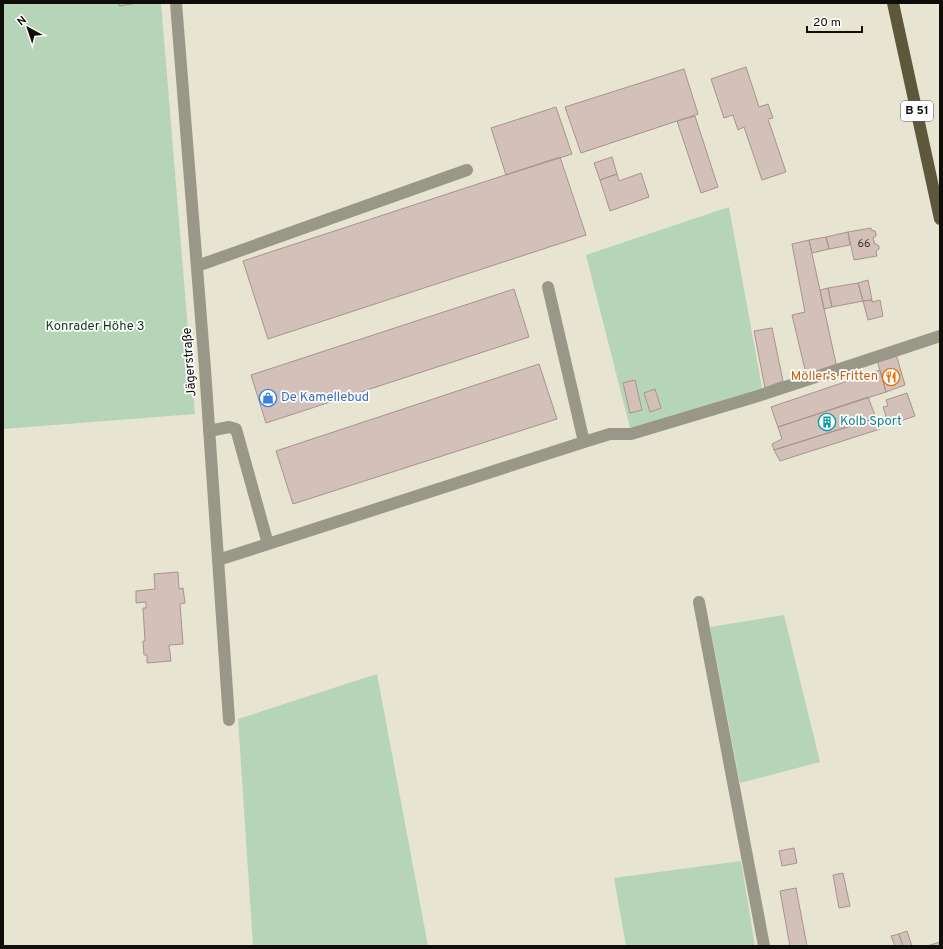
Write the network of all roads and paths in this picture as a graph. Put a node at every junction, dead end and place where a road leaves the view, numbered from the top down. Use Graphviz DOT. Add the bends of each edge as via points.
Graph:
graph roads {
  1 [pos="176,3"];
  2 [pos="893,3"];
  3 [pos="467,170"];
  4 [pos="940,219"];
  5 [pos="197,266"];
  6 [pos="548,287"];
  7 [pos="940,336"];
  8 [pos="209,431"];
  9 [pos="584,442"];
  10 [pos="268,544"];
  11 [pos="218,560"];
  12 [pos="699,602"];
  13 [pos="229,720"];
  14 [pos="764,946"];
  1 -- 5 [label="street, Jägerstraße"];
  2 -- 4 [label="main road, B 51"];
  3 -- 5 [label="street"];
  5 -- 8 [label="street, Jägerstraße"];
  6 -- 9 [label="street"];
  7 -- 9 [label="street" via="639,432 610,434"];
  8 -- 10 [label="street" via="229,426 236,429"];
  8 -- 11 [label="street, Jägerstraße"];
  9 -- 10 [label="street"];
  10 -- 11 [label="street"];
  11 -- 13 [label="street, Jägerstraße"];
  12 -- 14 [label="street"];
}
